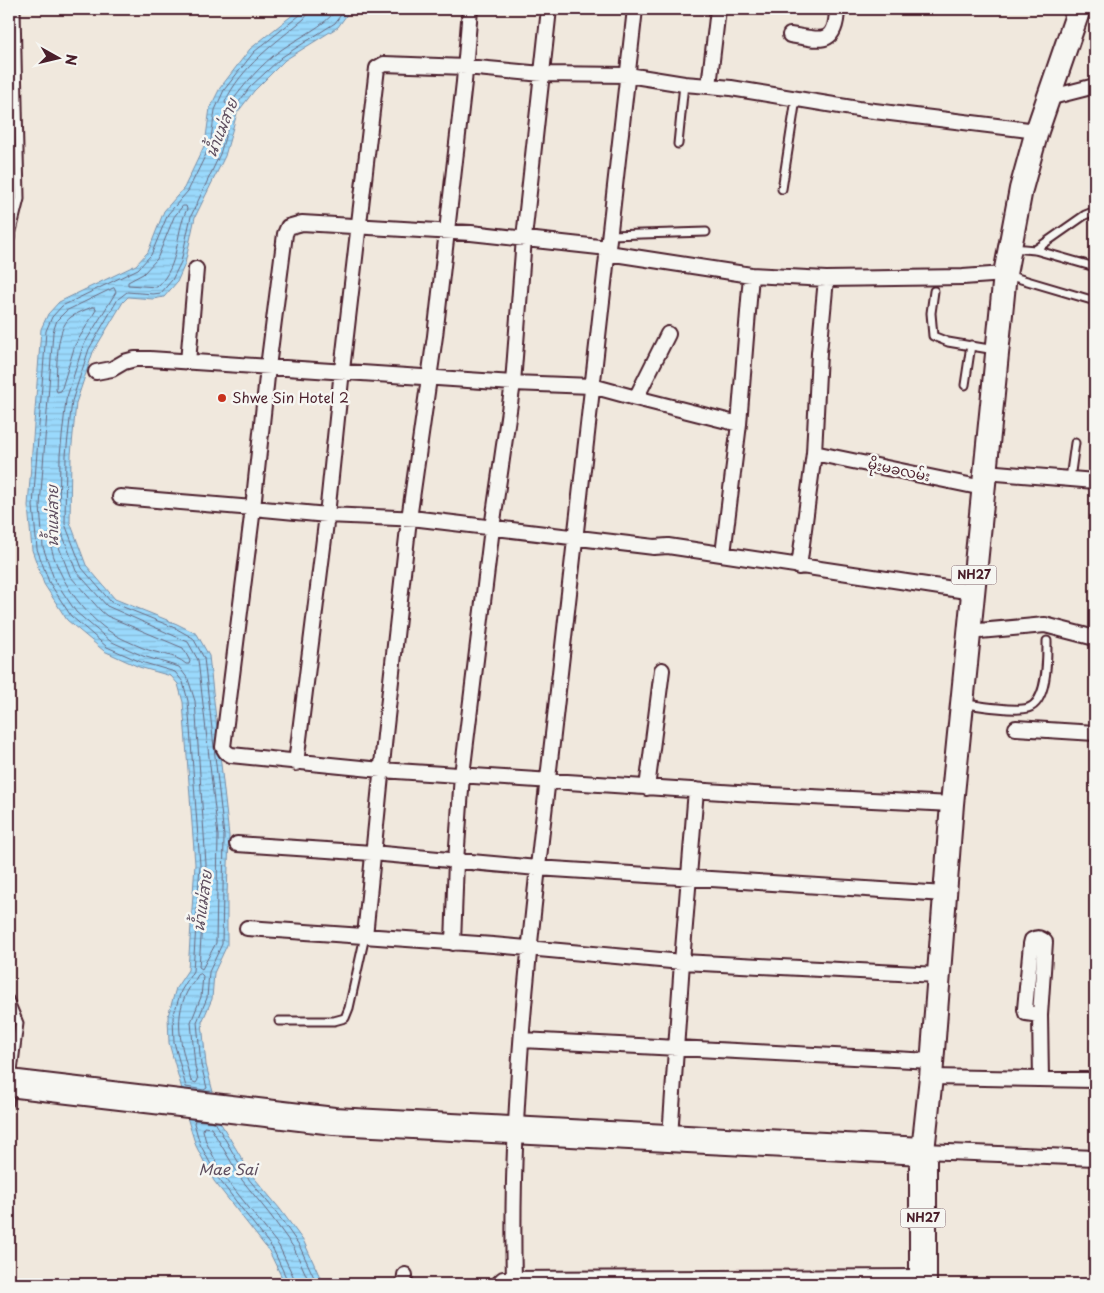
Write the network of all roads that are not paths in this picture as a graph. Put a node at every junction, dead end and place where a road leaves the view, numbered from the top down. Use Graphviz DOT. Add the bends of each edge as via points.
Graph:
graph roads {
  1 [pos="16,9"];
  2 [pos="470,9"];
  3 [pos="550,9"];
  4 [pos="635,9"];
  5 [pos="718,9"];
  6 [pos="837,9"];
  7 [pos="1079,9"];
  8 [pos="790,35"];
  9 [pos="466,67"];
  10 [pos="542,74"];
  11 [pos="628,75"];
  12 [pos="684,84"];
  13 [pos="709,86"];
  14 [pos="1095,86"];
  15 [pos="1048,98"];
  16 [pos="796,99"];
  17 [pos="1037,131"];
  18 [pos="678,144"];
  19 [pos="782,189"];
  20 [pos="1095,210"];
  21 [pos="358,227"];
  22 [pos="448,232"];
  23 [pos="706,232"];
  24 [pos="524,238"];
  25 [pos="9,243"];
  26 [pos="609,245"];
  27 [pos="1009,248"];
  28 [pos="1035,250"];
  29 [pos="1095,267"];
  30 [pos="196,270"];
  31 [pos="1005,274"];
  32 [pos="752,275"];
  33 [pos="826,279"];
  34 [pos="934,291"];
  35 [pos="1095,301"];
  36 [pos="668,334"];
  37 [pos="971,345"];
  38 [pos="997,350"];
  39 [pos="188,362"];
  40 [pos="268,367"];
  41 [pos="342,370"];
  42 [pos="96,372"];
  43 [pos="430,376"];
  44 [pos="513,383"];
  45 [pos="965,385"];
  46 [pos="592,386"];
  47 [pos="636,398"];
  48 [pos="739,424"];
  49 [pos="1075,443"];
  50 [pos="814,452"];
  51 [pos="984,480"];
  52 [pos="1070,480"];
  53 [pos="1095,481"];
  54 [pos="120,496"];
  55 [pos="253,508"];
  56 [pos="327,514"];
  57 [pos="409,519"];
  58 [pos="492,528"];
  59 [pos="575,537"];
  60 [pos="723,554"];
  61 [pos="799,567"];
  62 [pos="973,592"];
  63 [pos="968,632"];
  64 [pos="1095,638"];
  65 [pos="1048,641"];
  66 [pos="662,670"];
  67 [pos="963,704"];
  68 [pos="1016,728"];
  69 [pos="1095,734"];
  70 [pos="296,763"];
  71 [pos="381,770"];
  72 [pos="462,775"];
  73 [pos="548,782"];
  74 [pos="647,788"];
  75 [pos="696,790"];
  76 [pos="952,804"];
  77 [pos="237,844"];
  78 [pos="372,853"];
  79 [pos="456,861"];
  80 [pos="537,868"];
  81 [pos="689,877"];
  82 [pos="945,894"];
  83 [pos="247,928"];
  84 [pos="365,936"];
  85 [pos="453,943"];
  86 [pos="529,950"];
  87 [pos="682,962"];
  88 [pos="938,976"];
  89 [pos="9,999"];
  90 [pos="1040,1015"];
  91 [pos="279,1021"];
  92 [pos="522,1040"];
  93 [pos="676,1047"];
  94 [pos="931,1069"];
  95 [pos="1041,1079"];
  96 [pos="1095,1080"];
  97 [pos="10,1090"];
  98 [pos="516,1130"];
  99 [pos="670,1137"];
  100 [pos="923,1151"];
  101 [pos="1095,1158"];
  102 [pos="514,1279"];
  103 [pos="923,1281"];
  104 [pos="498,1284"];
  1 -- 25 [label="lane" via="20,199"];
  2 -- 9 [label="street"];
  3 -- 10 [label="street"];
  4 -- 11 [label="street"];
  5 -- 13 [label="street"];
  6 -- 8 [label="street" via="828,38"];
  7 -- 15 [label="main road, NH27"];
  9 -- 10 [label="street"];
  9 -- 21 [label="street" via="384,64 377,68"];
  9 -- 22 [label="street"];
  10 -- 11 [label="street"];
  10 -- 24 [label="street"];
  11 -- 12 [label="street"];
  11 -- 26 [label="street"];
  12 -- 13 [label="street"];
  12 -- 18 [label="lane"];
  13 -- 16 [label="street"];
  14 -- 15 [label="street"];
  15 -- 17 [label="main road, NH27"];
  16 -- 17 [label="street" via="858,110"];
  16 -- 19 [label="lane"];
  17 -- 27 [label="main road, NH27"];
  20 -- 28 [label="lane"];
  21 -- 22 [label="street"];
  21 -- 40 [label="street" via="302,223 288,227"];
  21 -- 41 [label="street"];
  22 -- 24 [label="street"];
  22 -- 43 [label="street"];
  23 -- 26 [label="lane"];
  24 -- 26 [label="street"];
  24 -- 44 [label="street"];
  26 -- 32 [label="street"];
  26 -- 46 [label="street"];
  27 -- 28 [label="lane"];
  27 -- 31 [label="main road, NH27"];
  28 -- 29 [label="lane"];
  30 -- 39 [label="street"];
  31 -- 33 [label="street"];
  31 -- 35 [label="lane"];
  31 -- 38 [label="main road, NH27"];
  32 -- 33 [label="street"];
  32 -- 48 [label="street"];
  33 -- 50 [label="street"];
  34 -- 37 [label="lane" via="931,313 933,336"];
  36 -- 47 [label="street"];
  37 -- 38 [label="lane"];
  37 -- 45 [label="lane"];
  38 -- 51 [label="main road, NH27"];
  39 -- 40 [label="street"];
  39 -- 42 [label="street" via="135,359"];
  40 -- 41 [label="street"];
  40 -- 55 [label="street"];
  41 -- 43 [label="street"];
  41 -- 56 [label="street"];
  43 -- 44 [label="street"];
  43 -- 57 [label="street"];
  44 -- 46 [label="street"];
  44 -- 58 [label="street"];
  46 -- 47 [label="street"];
  46 -- 59 [label="street"];
  47 -- 48 [label="street"];
  48 -- 60 [label="street"];
  49 -- 52 [label="lane"];
  50 -- 51 [label="street, မိုးမခလမ်း"];
  50 -- 61 [label="street"];
  51 -- 52 [label="street, မိုးမခလမ်း"];
  51 -- 62 [label="main road, NH27"];
  52 -- 53 [label="street, မိုးမခလမ်း"];
  54 -- 55 [label="street"];
  55 -- 56 [label="street"];
  55 -- 70 [label="street" via="223,747 232,755"];
  56 -- 57 [label="street"];
  56 -- 70 [label="street"];
  57 -- 58 [label="street"];
  57 -- 71 [label="street"];
  58 -- 59 [label="street"];
  58 -- 72 [label="street"];
  59 -- 60 [label="street"];
  59 -- 73 [label="street"];
  60 -- 61 [label="street"];
  61 -- 62 [label="street"];
  62 -- 63 [label="main road, NH27"];
  63 -- 64 [label="street" via="1045,625"];
  63 -- 67 [label="main road, NH27"];
  65 -- 67 [label="lane" via="1044,684 1033,705 1011,709"];
  66 -- 74 [label="street"];
  67 -- 76 [label="main road, NH27"];
  68 -- 69 [label="street"];
  70 -- 71 [label="street"];
  71 -- 72 [label="street"];
  71 -- 78 [label="street"];
  72 -- 73 [label="street"];
  72 -- 79 [label="street"];
  73 -- 74 [label="street"];
  73 -- 80 [label="street"];
  74 -- 75 [label="street"];
  75 -- 76 [label="street"];
  75 -- 81 [label="street"];
  76 -- 82 [label="main road, NH27"];
  77 -- 78 [label="street"];
  78 -- 79 [label="street"];
  78 -- 84 [label="street"];
  79 -- 80 [label="street"];
  79 -- 85 [label="street"];
  80 -- 81 [label="street"];
  80 -- 86 [label="street"];
  81 -- 82 [label="street"];
  81 -- 87 [label="street"];
  82 -- 88 [label="main road, NH27"];
  83 -- 84 [label="street"];
  84 -- 85 [label="street"];
  84 -- 91 [label="lane" via="345,1018"];
  85 -- 86 [label="street"];
  86 -- 87 [label="street"];
  86 -- 92 [label="street"];
  87 -- 88 [label="street"];
  87 -- 93 [label="street"];
  88 -- 94 [label="main road, NH27"];
  89 -- 97 [label="lane" via="19,1023"];
  90 -- 90 [label="street" via="1045,942 1036,938 1031,944 1025,1009 1026,1013"];
  90 -- 95 [label="street"];
  92 -- 93 [label="street"];
  92 -- 98 [label="street"];
  93 -- 94 [label="street"];
  93 -- 99 [label="street"];
  94 -- 95 [label="street"];
  94 -- 100 [label="main road, NH27"];
  95 -- 96 [label="street"];
  97 -- 98 [label="highway" via="91,1093 334,1121"];
  98 -- 99 [label="highway"];
  98 -- 102 [label="street"];
  99 -- 100 [label="highway"];
  100 -- 101 [label="street"];
  100 -- 103 [label="highway, NH27"];
  102 -- 103 [label="street"];
  102 -- 104 [label="street" via="503,1279"];
}
